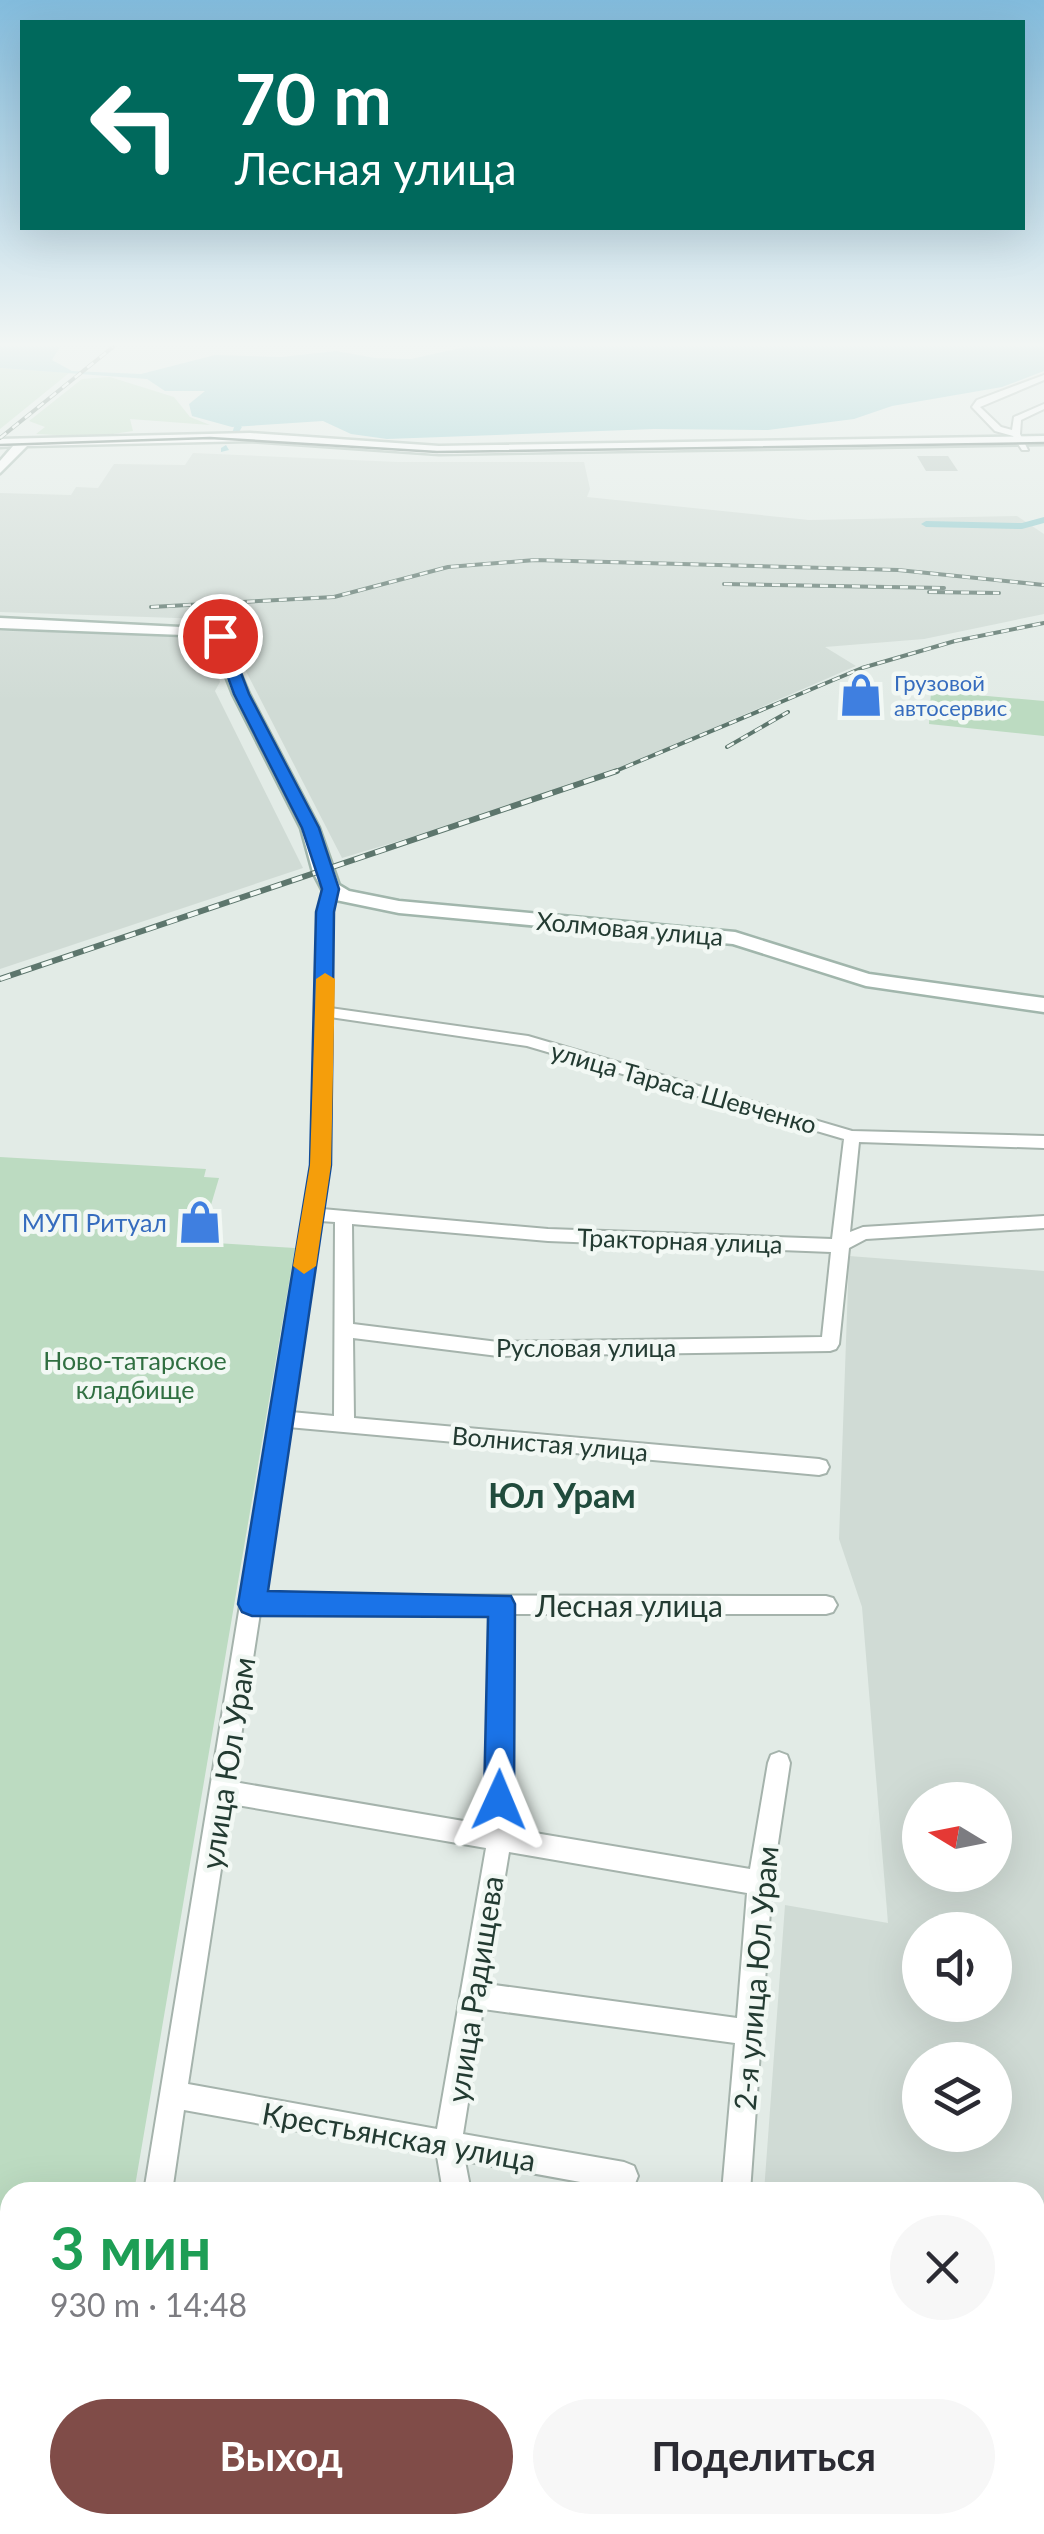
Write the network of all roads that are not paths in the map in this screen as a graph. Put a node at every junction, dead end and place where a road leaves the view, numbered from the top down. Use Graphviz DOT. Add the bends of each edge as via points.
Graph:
graph roads {
  1 [pos="0,622"];
  2 [pos="331,889"];
  3 [pos="1044,1005"];
  4 [pos="325,1012"];
  5 [pos="852,1136"];
  6 [pos="1044,1142"];
  7 [pos="312,1214"];
  8 [pos="343,1217"];
  9 [pos="1044,1222"];
  10 [pos="840,1246"];
  11 [pos="344,1330"];
  12 [pos="280,1419"];
  13 [pos="344,1424"];
  14 [pos="819,1466"];
  15 [pos="252,1604"];
  16 [pos="502,1604"];
  17 [pos="826,1605"];
  18 [pos="779,1763"];
  19 [pos="223,1791"];
  20 [pos="498,1838"];
  21 [pos="760,1883"];
  22 [pos="473,1995"];
  23 [pos="746,2032"];
  24 [pos="174,2096"];
  25 [pos="448,2145"];
  26 [pos="624,2176"];
  27 [pos="160,2182"];
  28 [pos="454,2182"];
  29 [pos="737,2182"];
  1 -- 2 [label="street" via="216,632 310,828"];
  2 -- 3 [label="street, Холмовая улица" via="360,902 399,907 735,938 866,980"];
  2 -- 4 [label="street, улица Юл Урам"];
  4 -- 5 [label="street, улица Тараса Шевченко" via="528,1042"];
  4 -- 7 [label="street, улица Юл Урам"];
  5 -- 6 [label="street, улица Тараса Шевченко"];
  5 -- 10 [label="street"];
  7 -- 8 [label="street, Тракторная улица"];
  7 -- 12 [label="street, улица Юл Урам"];
  8 -- 10 [label="street, Тракторная улица" via="548,1235"];
  8 -- 11 [label="street"];
  9 -- 10 [label="street, Тракторная улица" via="863,1233"];
  10 -- 11 [label="street, Русловая улица" via="830,1344 498,1349"];
  11 -- 13 [label="street"];
  12 -- 13 [label="street, Волнистая улица"];
  12 -- 15 [label="street, улица Юл Урам"];
  13 -- 14 [label="street, Волнистая улица"];
  15 -- 16 [label="street, Лесная улица"];
  15 -- 19 [label="street, улица Юл Урам"];
  16 -- 17 [label="street, Лесная улица"];
  16 -- 20 [label="street, улица Радищева"];
  18 -- 21 [label="street, 2-я улица Юл Урам"];
  19 -- 20 [label="street"];
  19 -- 24 [label="street, улица Юл Урам"];
  20 -- 21 [label="street"];
  20 -- 22 [label="street, улица Радищева"];
  21 -- 23 [label="street, 2-я улица Юл Урам"];
  22 -- 23 [label="street"];
  22 -- 25 [label="street, улица Радищева"];
  23 -- 29 [label="street, 2-я улица Юл Урам"];
  24 -- 25 [label="street, Крестьянская улица"];
  24 -- 27 [label="street, улица Юл Урам"];
  25 -- 26 [label="street, Крестьянская улица"];
  25 -- 28 [label="street, улица Радищева"];
}
